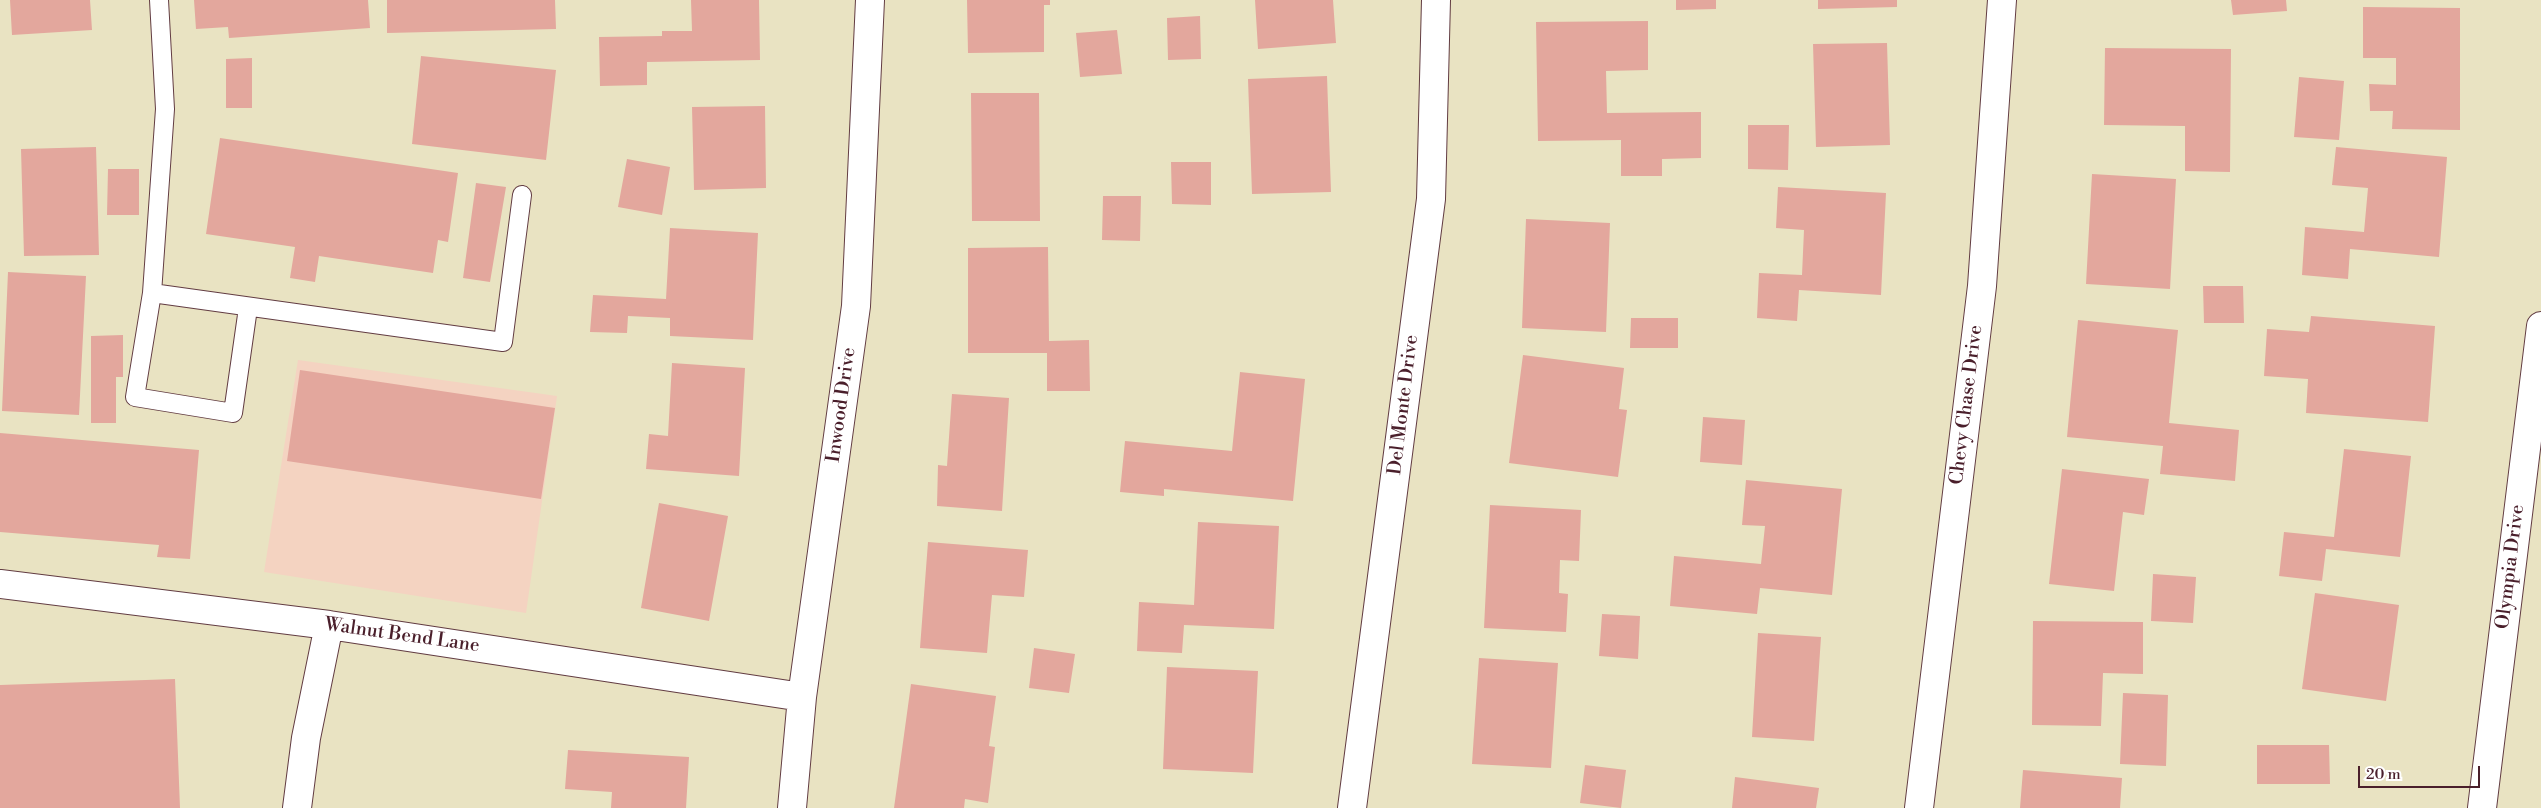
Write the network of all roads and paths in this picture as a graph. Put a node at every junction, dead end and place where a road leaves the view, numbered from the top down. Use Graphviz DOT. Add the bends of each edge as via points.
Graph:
graph roads {
  1 [pos="160,0"];
  2 [pos="870,0"];
  3 [pos="1436,0"];
  4 [pos="2002,0"];
  5 [pos="522,195"];
  6 [pos="152,293"];
  7 [pos="248,308"];
  8 [pos="2541,326"];
  9 [pos="0,584"];
  10 [pos="328,625"];
  11 [pos="802,696"];
  12 [pos="297,808"];
  13 [pos="792,808"];
  14 [pos="1352,808"];
  15 [pos="1919,808"];
  16 [pos="2482,808"];
  1 -- 6 [label="lane" via="166,109"];
  2 -- 11 [label="street, Inwood Drive" via="856,306"];
  3 -- 14 [label="street, Del Monte Drive" via="1431,199"];
  4 -- 15 [label="street, Chevy Chase Drive" via="1982,286"];
  5 -- 7 [label="lane" via="503,342"];
  6 -- 7 [label="lane"];
  6 -- 7 [label="lane" via="135,397 194,407 233,413"];
  8 -- 16 [label="street, Olympia Drive"];
  9 -- 10 [label="street, Walnut Bend Lane"];
  10 -- 11 [label="street, Walnut Bend Lane"];
  10 -- 12 [label="street" via="306,738"];
  11 -- 13 [label="street, Inwood Drive"];
}
